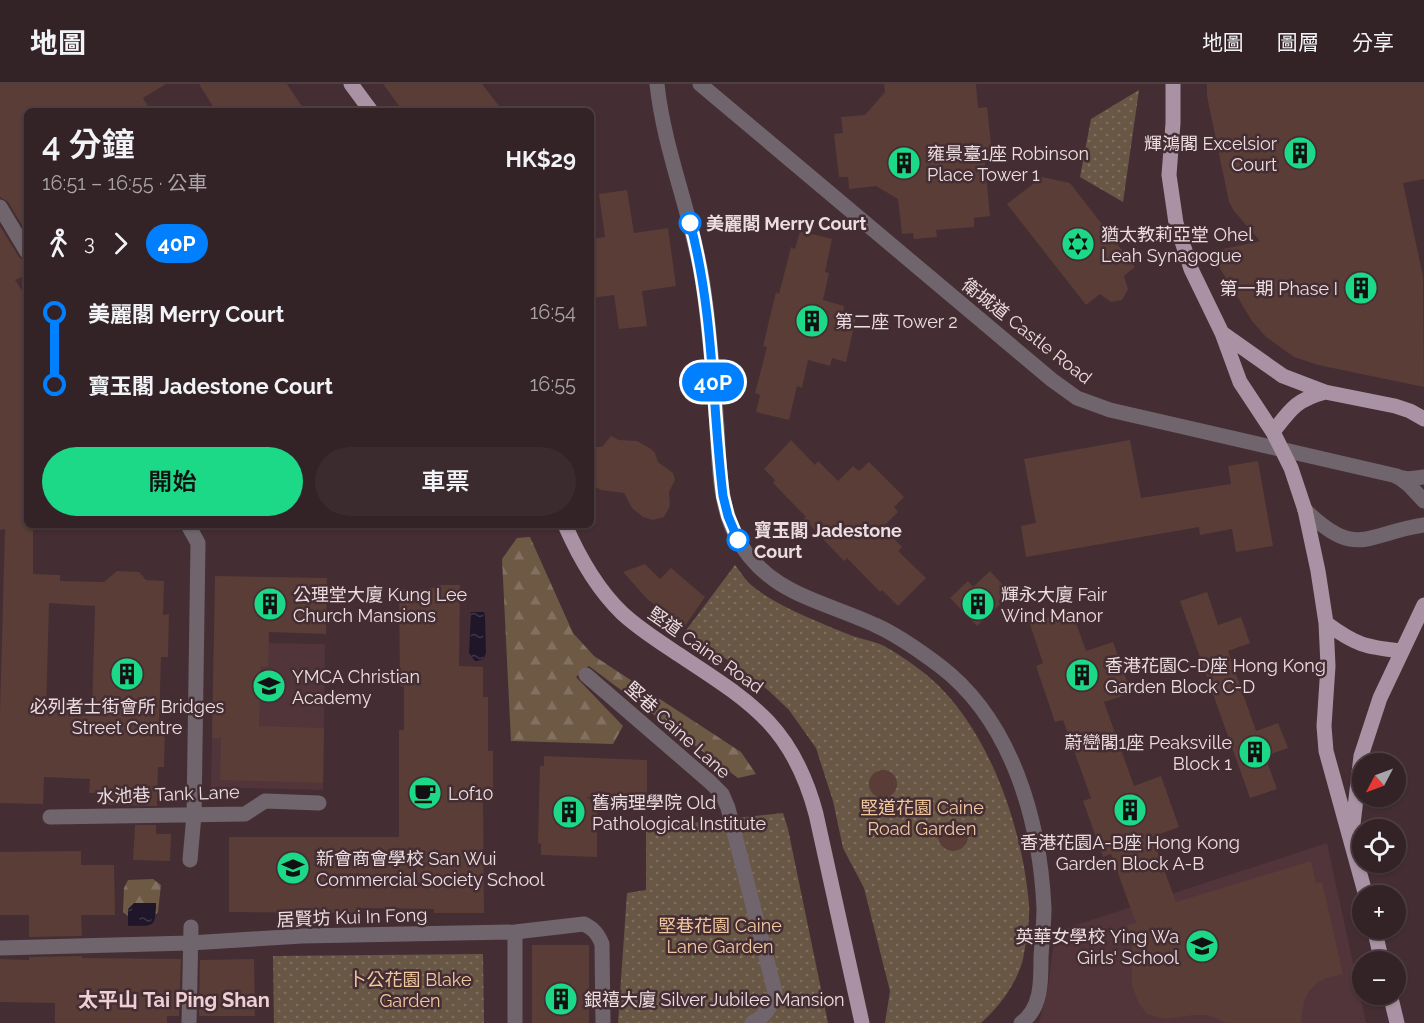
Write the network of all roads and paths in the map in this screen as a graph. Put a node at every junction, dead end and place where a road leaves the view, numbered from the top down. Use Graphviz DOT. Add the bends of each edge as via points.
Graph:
graph roads {
  1 [pos="351,84"];
  2 [pos="657,84"];
  3 [pos="700,84"];
  4 [pos="1173,84"];
  5 [pos="368,108"];
  6 [pos="0,207"];
  7 [pos="24,247"];
  8 [pos="1222,333"];
  9 [pos="1325,392"];
  10 [pos="1424,419"];
  11 [pos="1273,432"];
  12 [pos="1397,476"];
  13 [pos="1424,477"];
  14 [pos="1424,501"];
  15 [pos="1305,510"];
  16 [pos="1424,525"];
  17 [pos="190,528"];
  18 [pos="566,528"];
  19 [pos="1424,605"];
  20 [pos="1326,623"];
  21 [pos="1401,651"];
  22 [pos="586,675"];
  23 [pos="319,803"];
  24 [pos="195,815"];
  25 [pos="50,817"];
  26 [pos="1354,819"];
  27 [pos="1352,839"];
  28 [pos="190,860"];
  29 [pos="191,927"];
  30 [pos="515,932"];
  31 [pos="190,943"];
  32 [pos="0,948"];
  33 [pos="1393,1005"];
  34 [pos="189,1023"];
  35 [pos="516,1023"];
  36 [pos="603,1023"];
  37 [pos="752,1023"];
  38 [pos="862,1023"];
  39 [pos="1021,1023"];
  40 [pos="1397,1023"];
  1 -- 5 [label="main road"];
  2 -- 39 [label="street" via="702,277 723,496 734,532 753,563 782,585 892,633 942,668 973,698 997,731 1032,825 1043,898 1041,979 1037,1000"];
  3 -- 12 [label="street, 衛城道 Castle Road" via="1077,398 1110,410"];
  4 -- 8 [label="main road" via="1169,175 1176,223 1191,269"];
  6 -- 7 [label="street"];
  8 -- 9 [label="main road" via="1283,376"];
  8 -- 11 [label="main road" via="1240,382"];
  9 -- 10 [label="main road" via="1395,406"];
  9 -- 11 [label="main road" via="1305,398"];
  11 -- 15 [label="main road, bridge"];
  12 -- 13 [label="street, 衛城道 Castle Road"];
  12 -- 14 [label="street, 衛城道 Castle Road"];
  15 -- 16 [label="street" via="1332,532 1350,539 1371,540"];
  15 -- 20 [label="main road"];
  17 -- 24 [label="street" via="198,543"];
  18 -- 38 [label="main road, 堅道 Caine Road" via="607,598 629,620 748,702 779,733 792,753 816,814"];
  19 -- 21 [label="main road"];
  20 -- 21 [label="main road" via="1366,647"];
  20 -- 27 [label="main road" via="1326,751"];
  21 -- 26 [label="main road" via="1361,756"];
  22 -- 37 [label="street, 堅巷 Caine Lane" via="722,794 775,992 766,1014"];
  23 -- 24 [label="street, 水池巷 Tank Lane" via="265,801 245,814"];
  24 -- 25 [label="street, 水池巷 Tank Lane"];
  24 -- 28 [label="street"];
  29 -- 31 [label="street"];
  30 -- 31 [label="street, 居賢坊 Kui In Fong" via="302,936"];
  30 -- 35 [label="street"];
  30 -- 36 [label="street" via="584,924 592,928 602,944"];
  31 -- 32 [label="street, 居賢坊 Kui In Fong"];
  31 -- 34 [label="street"];
  33 -- 40 [label="main road"];
}
